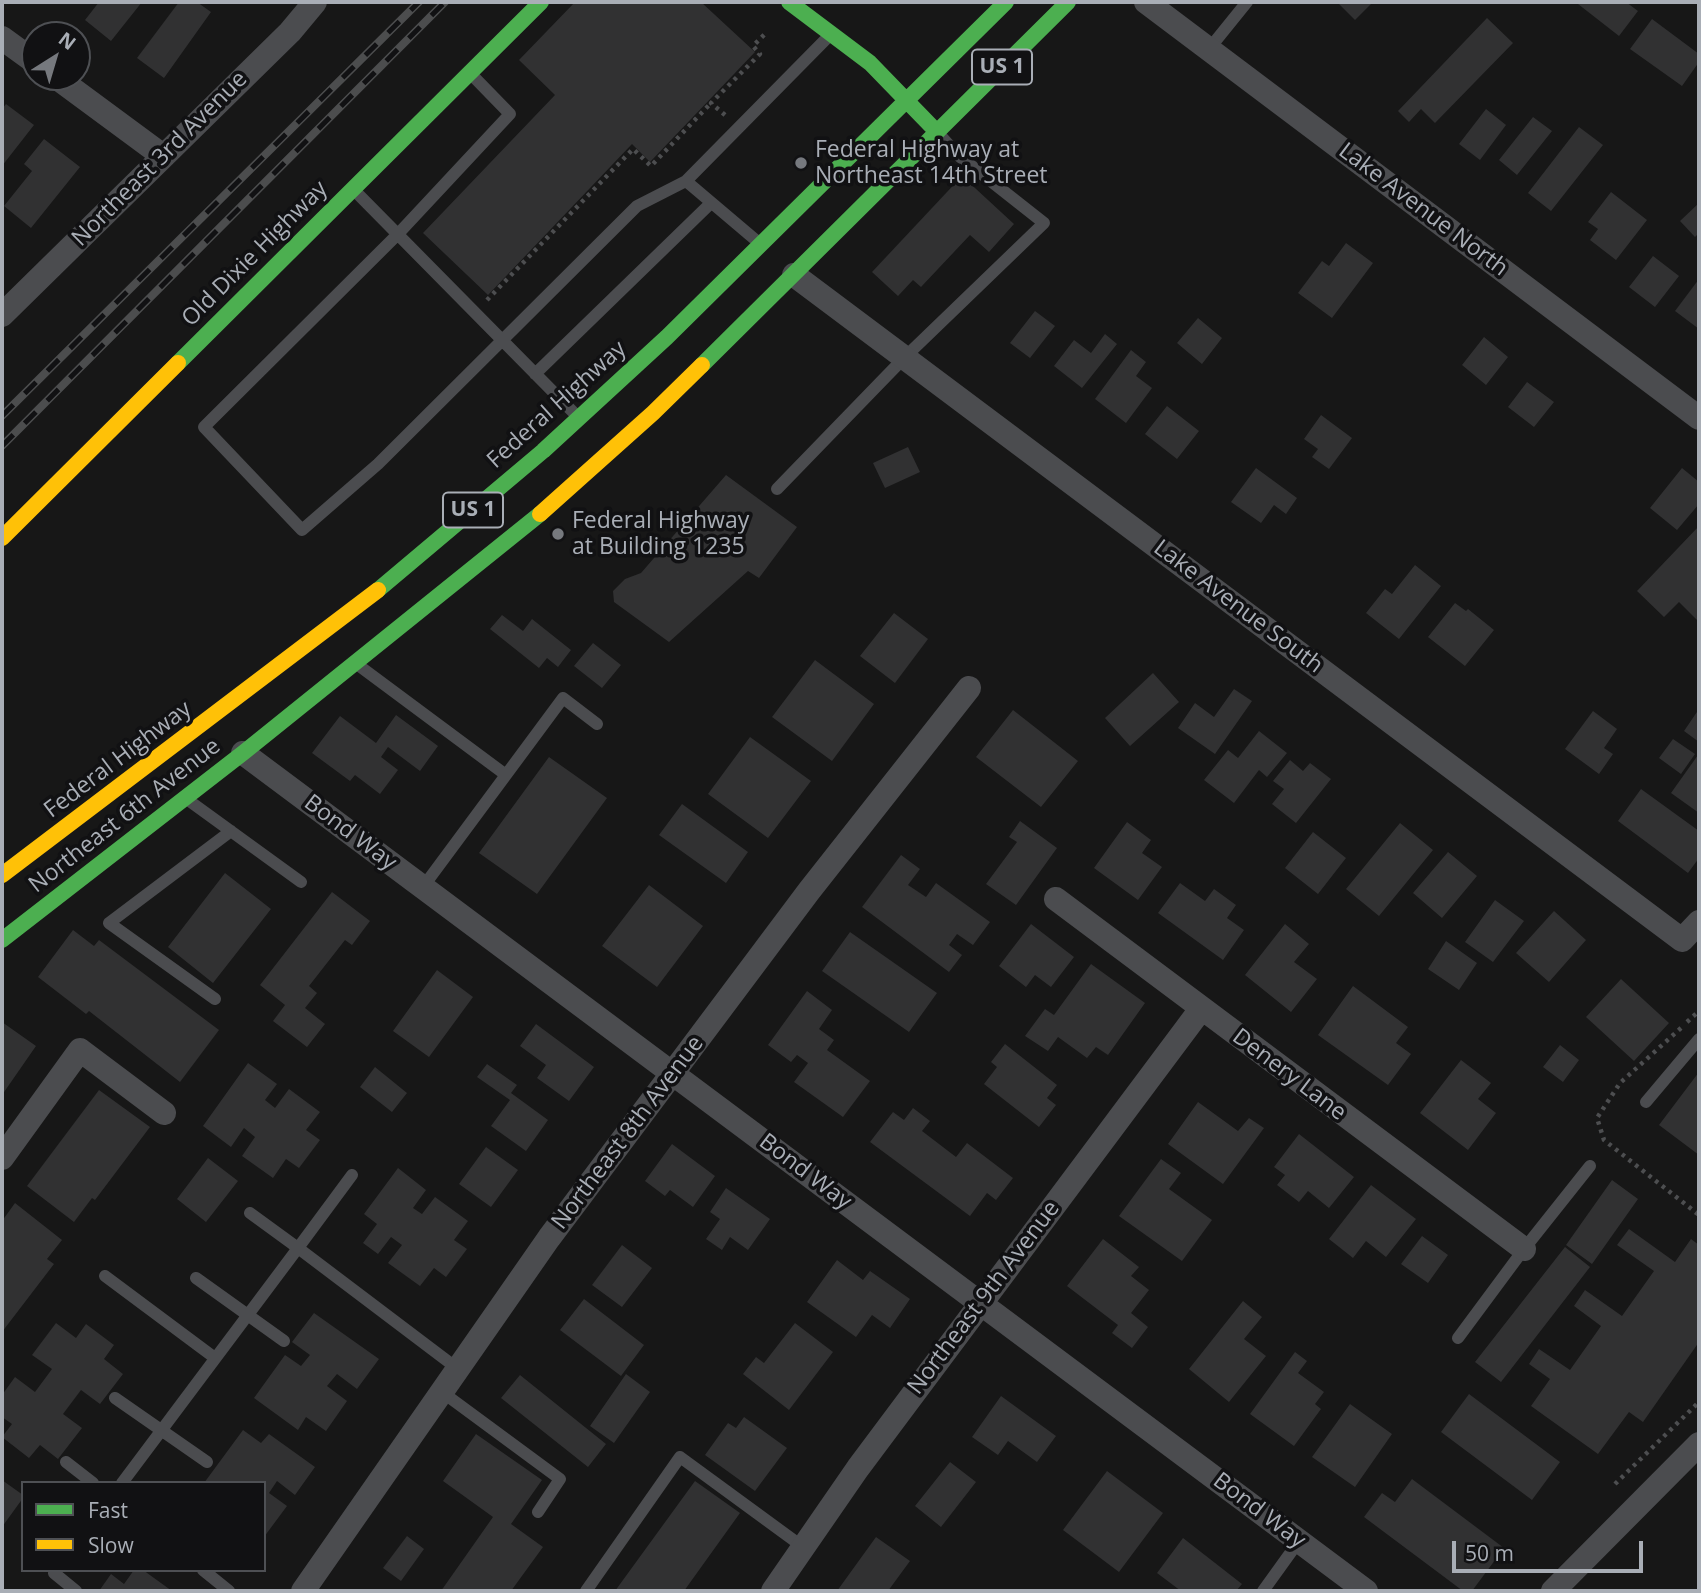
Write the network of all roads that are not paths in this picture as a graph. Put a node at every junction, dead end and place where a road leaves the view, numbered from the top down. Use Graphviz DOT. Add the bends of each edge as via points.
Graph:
graph roads {
  1 [pos="315,2"];
  2 [pos="541,2"];
  3 [pos="789,2"];
  4 [pos="1006,2"];
  5 [pos="1068,2"];
  6 [pos="1146,2"];
  7 [pos="1247,2"];
  8 [pos="831,33"];
  9 [pos="2,38"];
  10 [pos="1209,49"];
  11 [pos="21,52"];
  12 [pos="471,74"];
  13 [pos="75,91"];
  14 [pos="906,101"];
  15 [pos="936,131"];
  16 [pos="163,156"];
  17 [pos="686,181"];
  18 [pos="353,188"];
  19 [pos="711,203"];
  20 [pos="398,234"];
  21 [pos="761,244"];
  22 [pos="794,275"];
  23 [pos="2,315"];
  24 [pos="503,341"];
  25 [pos="904,358"];
  26 [pos="536,374"];
  27 [pos="578,418"];
  28 [pos="1699,418"];
  29 [pos="777,489"];
  30 [pos="2,538"];
  31 [pos="355,663"];
  32 [pos="969,688"];
  33 [pos="597,724"];
  34 [pos="243,753"];
  35 [pos="506,775"];
  36 [pos="185,798"];
  37 [pos="231,831"];
  38 [pos="2,875"];
  39 [pos="301,882"];
  40 [pos="423,887"];
  41 [pos="1056,900"];
  42 [pos="1699,922"];
  43 [pos="2,940"];
  44 [pos="215,999"];
  45 [pos="1201,1009"];
  46 [pos="1699,1040"];
  47 [pos="673,1073"];
  48 [pos="1646,1102"];
  49 [pos="164,1113"];
  50 [pos="2,1158"];
  51 [pos="1590,1166"];
  52 [pos="352,1175"];
  53 [pos="250,1213"];
  54 [pos="298,1248"];
  55 [pos="1524,1249"];
  56 [pos="105,1276"];
  57 [pos="196,1278"];
  58 [pos="981,1303"];
  59 [pos="247,1315"];
  60 [pos="1458,1338"];
  61 [pos="284,1341"];
  62 [pos="215,1358"];
  63 [pos="458,1369"];
  64 [pos="442,1392"];
  65 [pos="115,1398"];
  66 [pos="161,1430"];
  67 [pos="1699,1444"];
  68 [pos="66,1462"];
  69 [pos="206,1462"];
  70 [pos="90,1481"];
  71 [pos="123,1481"];
  72 [pos="538,1512"];
  73 [pos="1299,1541"];
  74 [pos="803,1547"];
  75 [pos="55,1572"];
  76 [pos="205,1572"];
  77 [pos="76,1591"];
  78 [pos="229,1591"];
  79 [pos="303,1591"];
  80 [pos="586,1591"];
  81 [pos="773,1591"];
  82 [pos="1263,1591"];
  83 [pos="1366,1591"];
  84 [pos="1553,1591"];
  1 -- 16 [label="street, Northeast 3rd Avenue"];
  2 -- 12 [label="main road, Old Dixie Highway"];
  3 -- 8 [label="main road"];
  4 -- 14 [label="main road, Federal Highway / US 1"];
  5 -- 15 [label="main road, US 1"];
  6 -- 10 [label="street, Lake Avenue North"];
  7 -- 10 [label="lane"];
  8 -- 14 [label="main road" via="870,63"];
  8 -- 17 [label="lane"];
  9 -- 11 [label="street"];
  10 -- 28 [label="street, Lake Avenue North"];
  12 -- 18 [label="main road, Old Dixie Highway"];
  12 -- 20 [label="lane" via="510,114"];
  13 -- 16 [label="street"];
  14 -- 15 [label="main road"];
  14 -- 21 [label="main road, Federal Highway / US 1"];
  15 -- 22 [label="main road, US 1"];
  15 -- 25 [label="lane" via="959,156 1044,223"];
  16 -- 23 [label="street, Northeast 3rd Avenue"];
  17 -- 19 [label="lane"];
  17 -- 24 [label="lane" via="637,206"];
  18 -- 20 [label="lane"];
  18 -- 30 [label="main road, Old Dixie Highway"];
  19 -- 21 [label="lane"];
  19 -- 26 [label="lane"];
  20 -- 24 [label="lane"];
  20 -- 24 [label="lane" via="204,427 302,530 378,464"];
  21 -- 27 [label="main road, Federal Highway / US 1"];
  22 -- 25 [label="street, Lake Avenue South"];
  22 -- 31 [label="main road, US 1" via="554,502"];
  24 -- 26 [label="lane"];
  25 -- 29 [label="lane"];
  25 -- 42 [label="street, Lake Avenue South" via="1682,940"];
  26 -- 27 [label="lane"];
  27 -- 38 [label="main road, Federal Highway / US 1" via="405,569"];
  31 -- 34 [label="main road, US 1"];
  31 -- 35 [label="lane"];
  32 -- 47 [label="street, Northeast 8th Avenue"];
  33 -- 35 [label="lane" via="563,698"];
  34 -- 36 [label="main road, Northeast 6th Avenue / US 1"];
  34 -- 40 [label="street, Bond Way"];
  35 -- 40 [label="lane"];
  36 -- 37 [label="lane"];
  36 -- 43 [label="main road, Northeast 6th Avenue / US 1"];
  37 -- 39 [label="lane"];
  37 -- 44 [label="lane" via="109,923"];
  40 -- 47 [label="street, Bond Way"];
  41 -- 45 [label="street, Denery Lane"];
  45 -- 55 [label="street, Denery Lane"];
  45 -- 58 [label="street, Northeast 9th Avenue"];
  46 -- 48 [label="lane"];
  47 -- 58 [label="street, Bond Way"];
  47 -- 63 [label="street, Northeast 8th Avenue"];
  49 -- 50 [label="street" via="80,1050"];
  51 -- 55 [label="lane"];
  52 -- 54 [label="lane"];
  53 -- 54 [label="lane"];
  54 -- 59 [label="lane"];
  54 -- 63 [label="lane"];
  55 -- 60 [label="lane"];
  56 -- 62 [label="lane"];
  57 -- 59 [label="lane"];
  58 -- 73 [label="street, Bond Way"];
  58 -- 74 [label="street, Northeast 9th Avenue"];
  59 -- 61 [label="lane"];
  59 -- 62 [label="lane"];
  62 -- 66 [label="lane"];
  63 -- 64 [label="street, Northeast 8th Avenue"];
  64 -- 72 [label="lane" via="560,1479"];
  64 -- 79 [label="street, Northeast 8th Avenue"];
  65 -- 66 [label="lane"];
  66 -- 69 [label="lane"];
  66 -- 71 [label="lane"];
  67 -- 84 [label="street"];
  68 -- 70 [label="lane"];
  73 -- 82 [label="lane"];
  73 -- 83 [label="street, Bond Way"];
  74 -- 80 [label="lane" via="680,1457"];
  74 -- 81 [label="street, Northeast 9th Avenue"];
  75 -- 77 [label="lane"];
  76 -- 78 [label="lane"];
}
